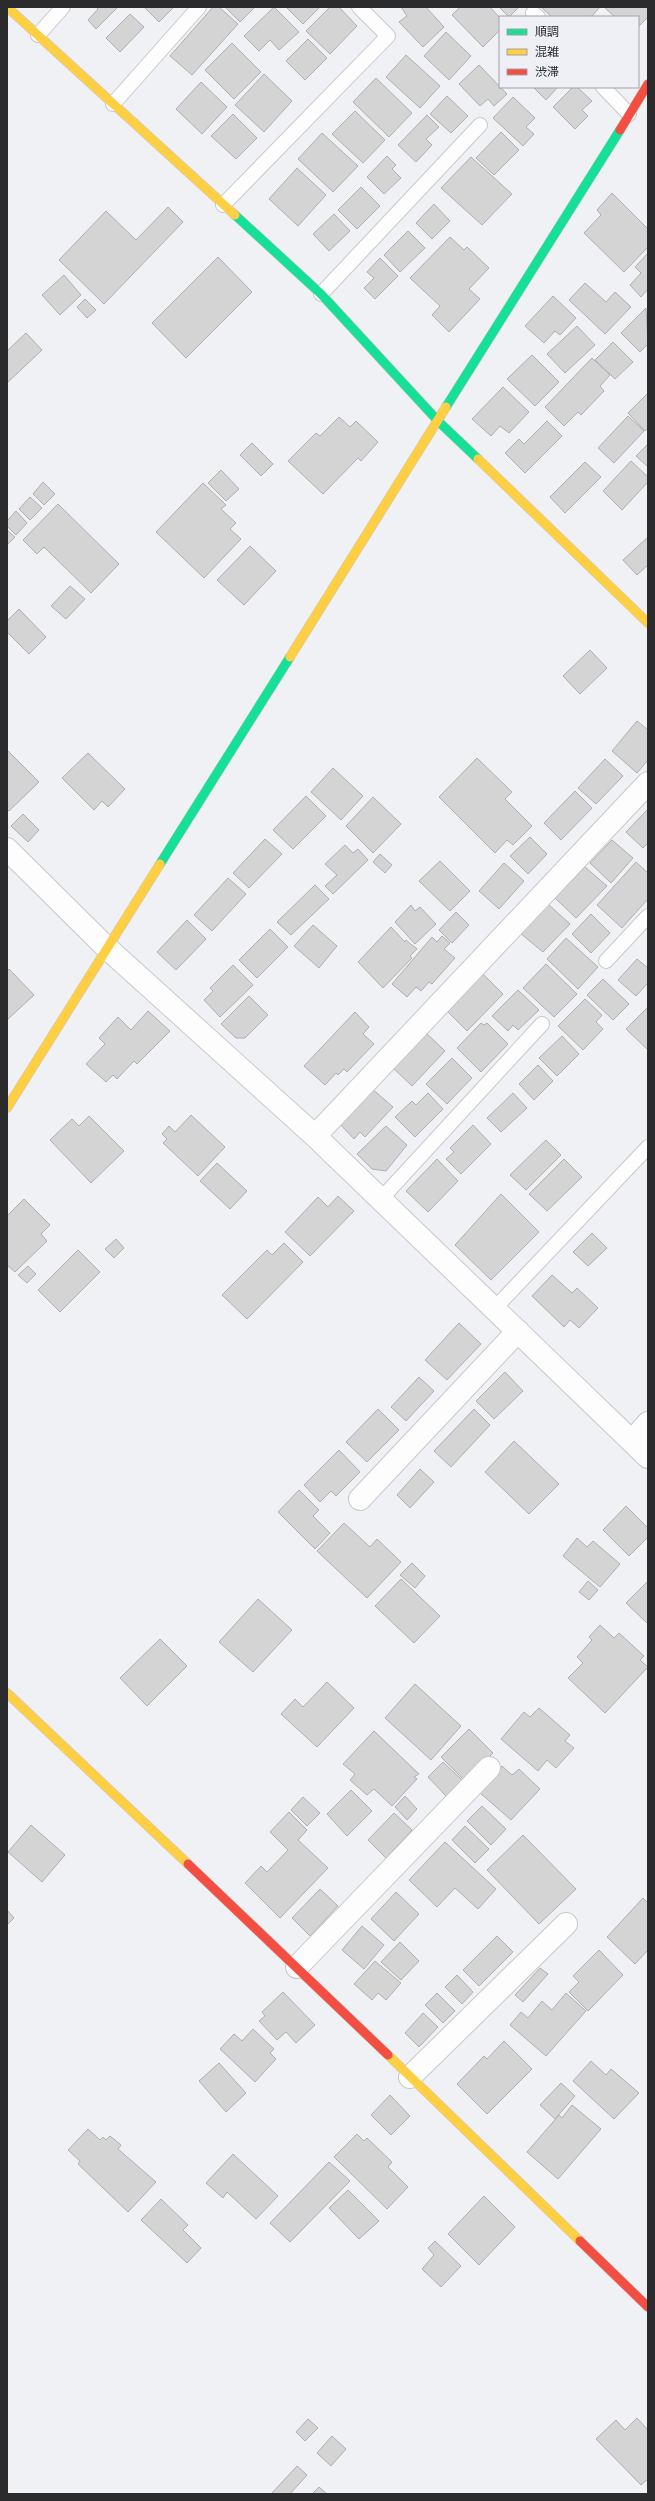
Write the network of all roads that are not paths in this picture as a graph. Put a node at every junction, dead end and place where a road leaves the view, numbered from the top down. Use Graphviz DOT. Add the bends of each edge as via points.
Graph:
graph roads {
  1 [pos="7,7"];
  2 [pos="63,7"];
  3 [pos="199,7"];
  4 [pos="359,7"];
  5 [pos="38,35"];
  6 [pos="648,84"];
  7 [pos="604,88"];
  8 [pos="113,104"];
  9 [pos="629,114"];
  10 [pos="480,125"];
  11 [pos="223,205"];
  12 [pos="321,294"];
  13 [pos="438,421"];
  14 [pos="648,623"];
  15 [pos="648,783"];
  16 [pos="7,849"];
  17 [pos="648,916"];
  18 [pos="107,948"];
  19 [pos="606,961"];
  20 [pos="542,1024"];
  21 [pos="7,1108"];
  22 [pos="315,1136"];
  23 [pos="648,1147"];
  24 [pos="381,1199"];
  25 [pos="494,1308"];
  26 [pos="518,1332"];
  27 [pos="648,1423"];
  28 [pos="632,1441"];
  29 [pos="648,1457"];
  30 [pos="360,1499"];
  31 [pos="7,1693"];
  32 [pos="489,1768"];
  33 [pos="566,1924"];
  34 [pos="297,1967"];
  35 [pos="410,2077"];
  36 [pos="648,2307"];
  1 -- 5 [label="street"];
  2 -- 5 [label="lane"];
  3 -- 8 [label="lane"];
  4 -- 11 [label="lane" via="388,36"];
  5 -- 8 [label="street"];
  6 -- 9 [label="street"];
  7 -- 9 [label="lane"];
  8 -- 11 [label="street"];
  9 -- 13 [label="street"];
  10 -- 12 [label="lane"];
  11 -- 12 [label="street"];
  12 -- 13 [label="street"];
  13 -- 14 [label="street"];
  13 -- 18 [label="street"];
  15 -- 22 [label="street"];
  16 -- 18 [label="street"];
  17 -- 19 [label="lane"];
  18 -- 21 [label="street"];
  18 -- 22 [label="street"];
  20 -- 24 [label="lane"];
  22 -- 24 [label="street"];
  23 -- 25 [label="lane"];
  24 -- 25 [label="street"];
  25 -- 26 [label="street"];
  26 -- 28 [label="street"];
  26 -- 30 [label="street"];
  27 -- 28 [label="street"];
  28 -- 29 [label="street"];
  31 -- 34 [label="street"];
  32 -- 34 [label="street"];
  33 -- 35 [label="street"];
  34 -- 35 [label="street"];
  35 -- 36 [label="street"];
}
